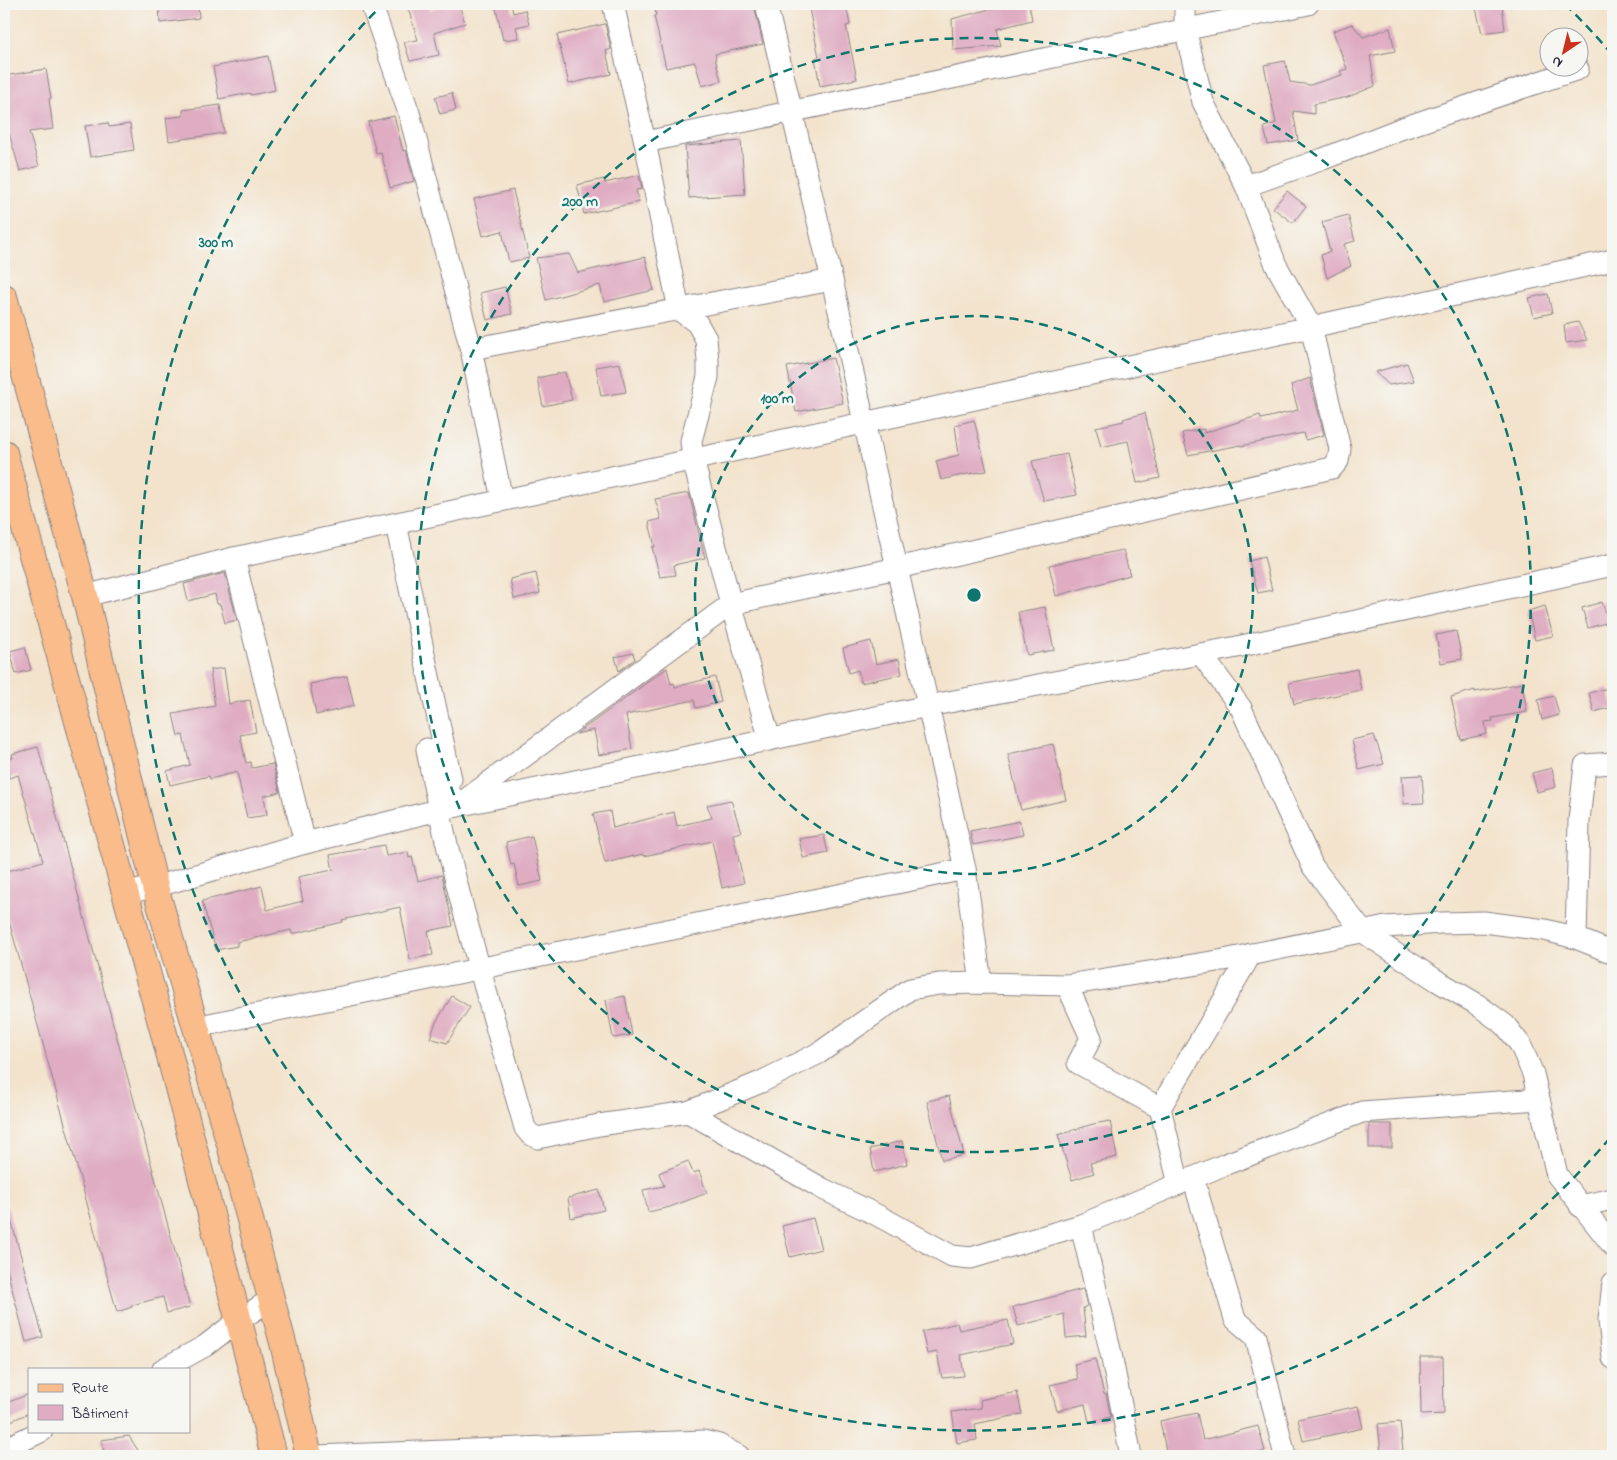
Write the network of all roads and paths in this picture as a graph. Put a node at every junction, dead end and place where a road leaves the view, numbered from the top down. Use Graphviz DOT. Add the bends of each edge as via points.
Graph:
graph roads {
  1 [pos="613,4"];
  2 [pos="766,4"];
  3 [pos="1185,4"];
  4 [pos="1308,4"];
  5 [pos="373,9"];
  6 [pos="1185,29"];
  7 [pos="1551,78"];
  8 [pos="792,111"];
  9 [pos="645,142"];
  10 [pos="1246,186"];
  11 [pos="1613,260"];
  12 [pos="832,280"];
  13 [pos="4,297"];
  14 [pos="679,310"];
  15 [pos="1311,327"];
  16 [pos="471,349"];
  17 [pos="864,423"];
  18 [pos="4,453"];
  19 [pos="693,460"];
  20 [pos="502,500"];
  21 [pos="396,524"];
  22 [pos="234,558"];
  23 [pos="1613,565"];
  24 [pos="897,568"];
  25 [pos="85,596"];
  26 [pos="731,604"];
  27 [pos="1201,654"];
  28 [pos="928,706"];
  29 [pos="770,740"];
  30 [pos="1613,764"];
  31 [pos="448,808"];
  32 [pos="305,843"];
  33 [pos="965,868"];
  34 [pos="155,888"];
  35 [pos="125,893"];
  36 [pos="1363,932"];
  37 [pos="1576,938"];
  38 [pos="1613,953"];
  39 [pos="1251,954"];
  40 [pos="479,970"];
  41 [pos="981,983"];
  42 [pos="1067,985"];
  43 [pos="195,1027"];
  44 [pos="1539,1099"];
  45 [pos="1160,1108"];
  46 [pos="688,1112"];
  47 [pos="1186,1181"];
  48 [pos="1613,1199"];
  49 [pos="1580,1206"];
  50 [pos="1081,1225"];
  51 [pos="1613,1246"];
  52 [pos="1613,1283"];
  53 [pos="270,1300"];
  54 [pos="239,1320"];
  55 [pos="1613,1358"];
  56 [pos="165,1368"];
  57 [pos="40,1432"];
  58 [pos="4,1449"];
  59 [pos="604,1451"];
  60 [pos="274,1456"];
  61 [pos="309,1456"];
  62 [pos="316,1456"];
  63 [pos="739,1456"];
  64 [pos="1132,1456"];
  65 [pos="1285,1456"];
  1 -- 9 [label="street"];
  2 -- 8 [label="street"];
  3 -- 6 [label="street"];
  4 -- 6 [label="street"];
  5 -- 16 [label="street" via="409,113"];
  6 -- 8 [label="street"];
  6 -- 10 [label="street" via="1203,102"];
  7 -- 10 [label="street"];
  8 -- 9 [label="street"];
  8 -- 12 [label="street"];
  9 -- 14 [label="street"];
  10 -- 15 [label="street" via="1276,266"];
  11 -- 15 [label="street"];
  12 -- 14 [label="street"];
  12 -- 17 [label="street"];
  13 -- 25 [label="main road"];
  14 -- 16 [label="street"];
  14 -- 19 [label="street" via="697,323 706,339 708,377 691,441"];
  15 -- 17 [label="street"];
  15 -- 24 [label="street" via="1340,449 1338,461 1332,468"];
  16 -- 20 [label="street"];
  17 -- 19 [label="street"];
  17 -- 24 [label="street"];
  18 -- 35 [label="main road"];
  19 -- 20 [label="street"];
  19 -- 26 [label="street"];
  20 -- 21 [label="street"];
  21 -- 22 [label="street"];
  21 -- 31 [label="street"];
  22 -- 25 [label="street"];
  22 -- 32 [label="street"];
  23 -- 27 [label="street"];
  24 -- 26 [label="street"];
  24 -- 28 [label="street"];
  25 -- 34 [label="main road"];
  26 -- 29 [label="street"];
  26 -- 31 [label="street"];
  27 -- 28 [label="street"];
  27 -- 36 [label="street" via="1241,708 1313,867"];
  28 -- 29 [label="street"];
  28 -- 33 [label="street"];
  29 -- 31 [label="street"];
  30 -- 37 [label="street" via="1585,766 1579,821"];
  31 -- 32 [label="street"];
  31 -- 40 [label="street"];
  32 -- 34 [label="street"];
  33 -- 40 [label="street"];
  33 -- 41 [label="street"];
  34 -- 35 [label="street"];
  34 -- 43 [label="main road"];
  35 -- 54 [label="main road"];
  36 -- 37 [label="street" via="1386,927 1484,922 1545,930"];
  36 -- 39 [label="street"];
  36 -- 44 [label="street" via="1505,1025 1520,1044"];
  37 -- 38 [label="street"];
  39 -- 42 [label="street"];
  39 -- 45 [label="street"];
  40 -- 43 [label="street"];
  40 -- 46 [label="street" via="524,1128 530,1134 538,1138"];
  41 -- 42 [label="street"];
  41 -- 46 [label="street" via="939,984 910,989 819,1053"];
  42 -- 45 [label="street" via="1091,1038 1078,1063"];
  43 -- 53 [label="main road" via="229,1141"];
  44 -- 47 [label="street" via="1362,1112"];
  44 -- 49 [label="street" via="1557,1175"];
  45 -- 47 [label="street"];
  46 -- 50 [label="street" via="952,1256 971,1258"];
  47 -- 50 [label="street"];
  47 -- 65 [label="street" via="1234,1320 1256,1337"];
  48 -- 49 [label="street"];
  49 -- 51 [label="street"];
  50 -- 64 [label="street"];
  52 -- 55 [label="street" via="1609,1320"];
  53 -- 54 [label="street"];
  53 -- 61 [label="main road"];
  54 -- 56 [label="street" via="205,1346"];
  54 -- 60 [label="main road"];
  57 -- 58 [label="street"];
  59 -- 62 [label="street"];
  59 -- 63 [label="street" via="703,1441"];
}
